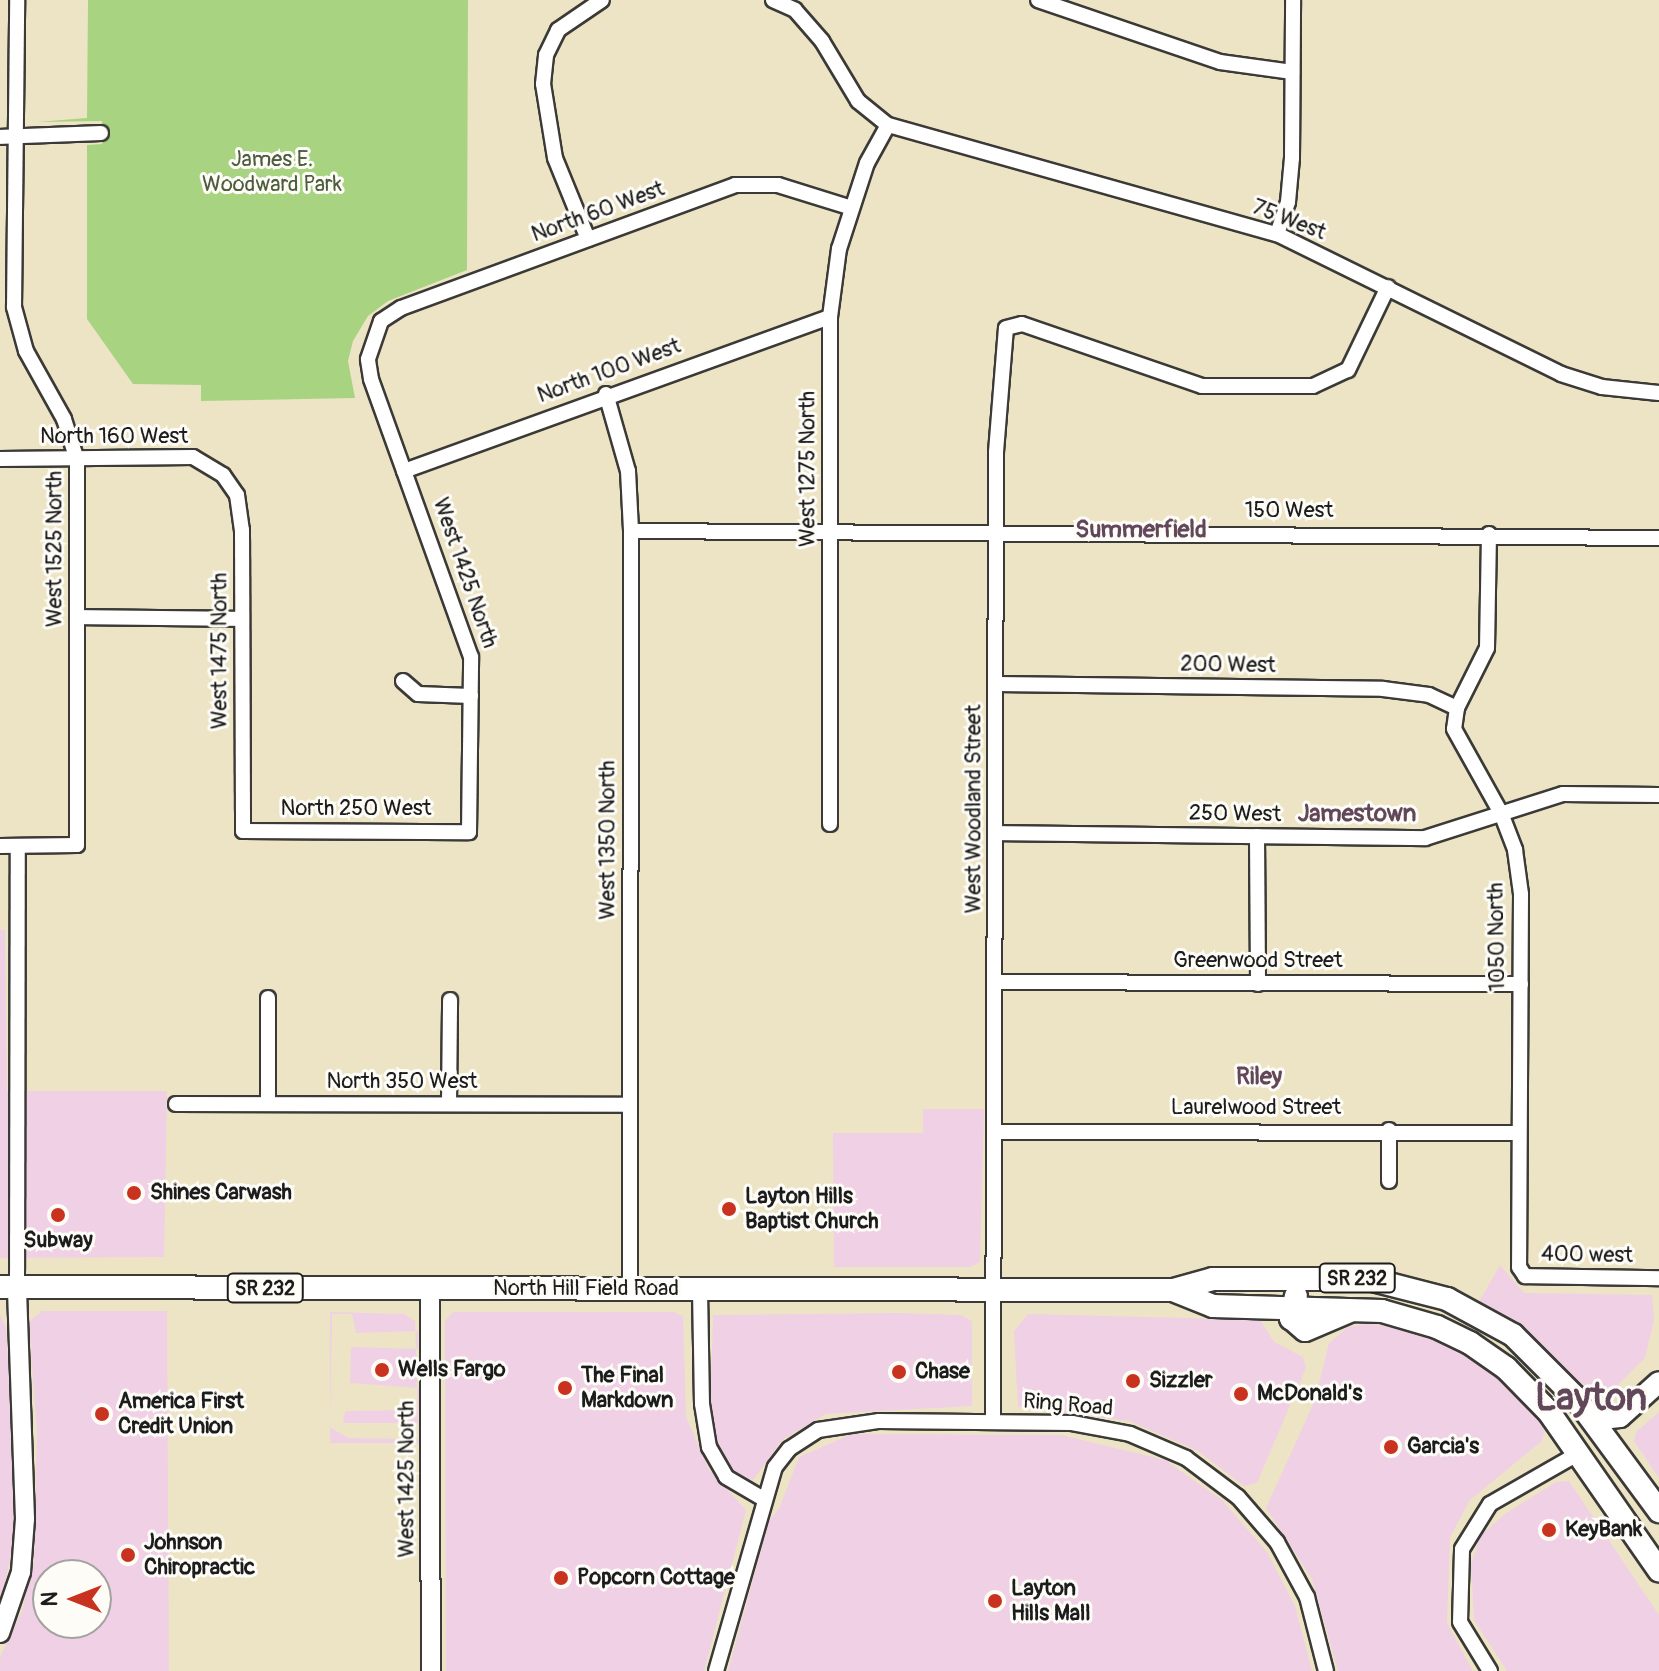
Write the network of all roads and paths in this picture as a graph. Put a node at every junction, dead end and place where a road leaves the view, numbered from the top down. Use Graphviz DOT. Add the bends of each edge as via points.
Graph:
graph roads {
  1 [pos="17,0"];
  2 [pos="602,0"];
  3 [pos="773,0"];
  4 [pos="1038,0"];
  5 [pos="1293,0"];
  6 [pos="1292,72"];
  7 [pos="888,125"];
  8 [pos="101,133"];
  9 [pos="19,136"];
  10 [pos="0,137"];
  11 [pos="852,208"];
  12 [pos="1277,234"];
  13 [pos="588,239"];
  14 [pos="1388,287"];
  15 [pos="7,308"];
  16 [pos="830,317"];
  17 [pos="372,337"];
  18 [pos="1659,393"];
  19 [pos="606,394"];
  20 [pos="0,459"];
  21 [pos="77,460"];
  22 [pos="404,471"];
  23 [pos="223,475"];
  24 [pos="631,531"];
  25 [pos="830,531"];
  26 [pos="996,531"];
  27 [pos="1489,534"];
  28 [pos="1659,538"];
  29 [pos="77,617"];
  30 [pos="242,619"];
  31 [pos="403,681"];
  32 [pos="996,684"];
  33 [pos="471,696"];
  34 [pos="1457,708"];
  35 [pos="1659,795"];
  36 [pos="1501,813"];
  37 [pos="830,824"];
  38 [pos="243,831"];
  39 [pos="469,832"];
  40 [pos="996,833"];
  41 [pos="1257,836"];
  42 [pos="0,846"];
  43 [pos="18,846"];
  44 [pos="995,982"];
  45 [pos="1258,984"];
  46 [pos="1521,984"];
  47 [pos="268,998"];
  48 [pos="450,1000"];
  49 [pos="449,1103"];
  50 [pos="176,1104"];
  51 [pos="268,1104"];
  52 [pos="628,1105"];
  53 [pos="1389,1130"];
  54 [pos="994,1132"];
  55 [pos="1519,1133"];
  56 [pos="1389,1181"];
  57 [pos="1519,1267"];
  58 [pos="1659,1278"];
  59 [pos="8,1287"];
  60 [pos="430,1288"];
  61 [pos="630,1288"];
  62 [pos="700,1290"];
  63 [pos="995,1290"];
  64 [pos="1173,1290"];
  65 [pos="1290,1307"];
  66 [pos="1492,1322"];
  67 [pos="1470,1343"];
  68 [pos="1659,1382"];
  69 [pos="1595,1420"];
  70 [pos="993,1422"];
  71 [pos="1579,1453"];
  72 [pos="762,1498"];
  73 [pos="1659,1511"];
  74 [pos="1659,1526"];
  75 [pos="1659,1570"];
  76 [pos="0,1633"];
  77 [pos="431,1671"];
  78 [pos="716,1671"];
  79 [pos="1326,1671"];
  80 [pos="1490,1671"];
  1 -- 9 [label="street, West 1525 North"];
  2 -- 13 [label="street" via="558,30 546,55 544,95 555,158"];
  3 -- 7 [label="street" via="795,10 822,41 858,101"];
  4 -- 6 [label="street" via="1220,62"];
  5 -- 6 [label="street"];
  6 -- 12 [label="street" via="1288,202"];
  7 -- 11 [label="street, West 1275 North" via="867,163"];
  7 -- 12 [label="street, 75 West"];
  8 -- 9 [label="street"];
  9 -- 10 [label="street"];
  9 -- 15 [label="street, West 1525 North"];
  11 -- 13 [label="street, North 60 West" via="756,182"];
  11 -- 16 [label="street, West 1275 North" via="839,249"];
  12 -- 14 [label="street, 75 West"];
  13 -- 17 [label="street, North 60 West" via="401,308 381,321"];
  14 -- 18 [label="street, 75 West" via="1561,374 1602,387"];
  14 -- 26 [label="street, West Woodland Street" via="1356,357 1334,380 1313,386 1202,386 1022,324 1006,328"];
  15 -- 21 [label="street, West 1525 North" via="64,419"];
  16 -- 19 [label="street, North 100 West"];
  16 -- 25 [label="street, West 1275 North"];
  17 -- 22 [label="street, West 1425 North" via="371,379"];
  19 -- 22 [label="street, North 100 West"];
  19 -- 24 [label="street, West 1350 North" via="628,471"];
  20 -- 21 [label="street, North 160 West"];
  21 -- 23 [label="street, North 160 West" via="193,457"];
  21 -- 29 [label="street, West 1525 North"];
  22 -- 33 [label="street, West 1425 North" via="471,657"];
  23 -- 30 [label="street, West 1475 North" via="237,495 242,530"];
  24 -- 25 [label="street, 150 West"];
  24 -- 52 [label="street, West 1350 North"];
  25 -- 26 [label="street, 150 West"];
  25 -- 37 [label="street, West 1275 North"];
  26 -- 27 [label="street, 150 West"];
  26 -- 32 [label="street, West Woodland Street"];
  27 -- 28 [label="street, 150 West"];
  27 -- 34 [label="street" via="1487,648"];
  29 -- 30 [label="street"];
  29 -- 43 [label="street, West 1525 North" via="77,845"];
  30 -- 38 [label="street, West 1475 North"];
  31 -- 33 [label="street" via="418,694"];
  32 -- 34 [label="street, 200 West" via="1383,689 1429,695"];
  32 -- 40 [label="street, West Woodland Street"];
  33 -- 39 [label="street, West 1425 North"];
  34 -- 36 [label="street, 1050 North" via="1454,729 1465,756"];
  35 -- 36 [label="street, 250 West" via="1563,794"];
  36 -- 41 [label="street, 250 West" via="1425,838"];
  36 -- 46 [label="street, 1050 North" via="1515,850 1521,894"];
  38 -- 39 [label="street, North 250 West"];
  40 -- 41 [label="street, 250 West"];
  40 -- 44 [label="street, West Woodland Street"];
  41 -- 45 [label="street"];
  42 -- 43 [label="street"];
  43 -- 59 [label="street"];
  44 -- 45 [label="street, Greenwood Street"];
  44 -- 54 [label="street, West Woodland Street"];
  45 -- 46 [label="street, Greenwood Street"];
  46 -- 55 [label="street, 1050 North"];
  47 -- 51 [label="street"];
  48 -- 49 [label="street"];
  49 -- 51 [label="street, North 350 West"];
  49 -- 52 [label="street, North 350 West"];
  50 -- 51 [label="street, North 350 West"];
  52 -- 61 [label="street, West 1350 North"];
  53 -- 54 [label="street, Laurelwood Street"];
  53 -- 55 [label="street, Laurelwood Street"];
  53 -- 56 [label="street"];
  54 -- 63 [label="street, West Woodland Street"];
  55 -- 57 [label="street, 1050 North"];
  57 -- 58 [label="street, 400 west" via="1525,1276"];
  59 -- 60 [label="main road, North Hill Field Road / SR 232"];
  59 -- 76 [label="street" via="25,1519 21,1572"];
  60 -- 61 [label="main road, North Hill Field Road / SR 232"];
  60 -- 77 [label="street, West 1425 North"];
  61 -- 62 [label="main road, North Hill Field Road / SR 232"];
  62 -- 63 [label="main road, North Hill Field Road / SR 232"];
  62 -- 72 [label="street" via="702,1404 709,1447 726,1477"];
  63 -- 64 [label="main road, North Hill Field Road / SR 232"];
  63 -- 70 [label="street, West Woodland Street"];
  64 -- 65 [label="main road, SR 232" via="1213,1306"];
  64 -- 66 [label="main road, SR 232" via="1213,1279 1369,1279 1436,1295"];
  65 -- 66 [label="main road" via="1306,1291 1358,1291"];
  65 -- 67 [label="main road, SR 232" via="1362,1309 1416,1319"];
  66 -- 69 [label="main road, SR 232" via="1550,1368"];
  67 -- 69 [label="main road" via="1504,1349 1571,1415"];
  67 -- 71 [label="main road, SR 232" via="1523,1383"];
  68 -- 69 [label="main road" via="1623,1415"];
  69 -- 73 [label="main road, SR 232"];
  70 -- 72 [label="street, Ring Road" via="854,1421 831,1426 789,1449"];
  70 -- 79 [label="street, Ring Road" via="1063,1422 1118,1431 1167,1449 1214,1477 1261,1521 1294,1569 1314,1617"];
  71 -- 74 [label="main road" via="1611,1464"];
  71 -- 75 [label="main road, SR 232"];
  71 -- 80 [label="street" via="1490,1504 1462,1549 1460,1622"];
  72 -- 78 [label="street, Ring Road"];
}
